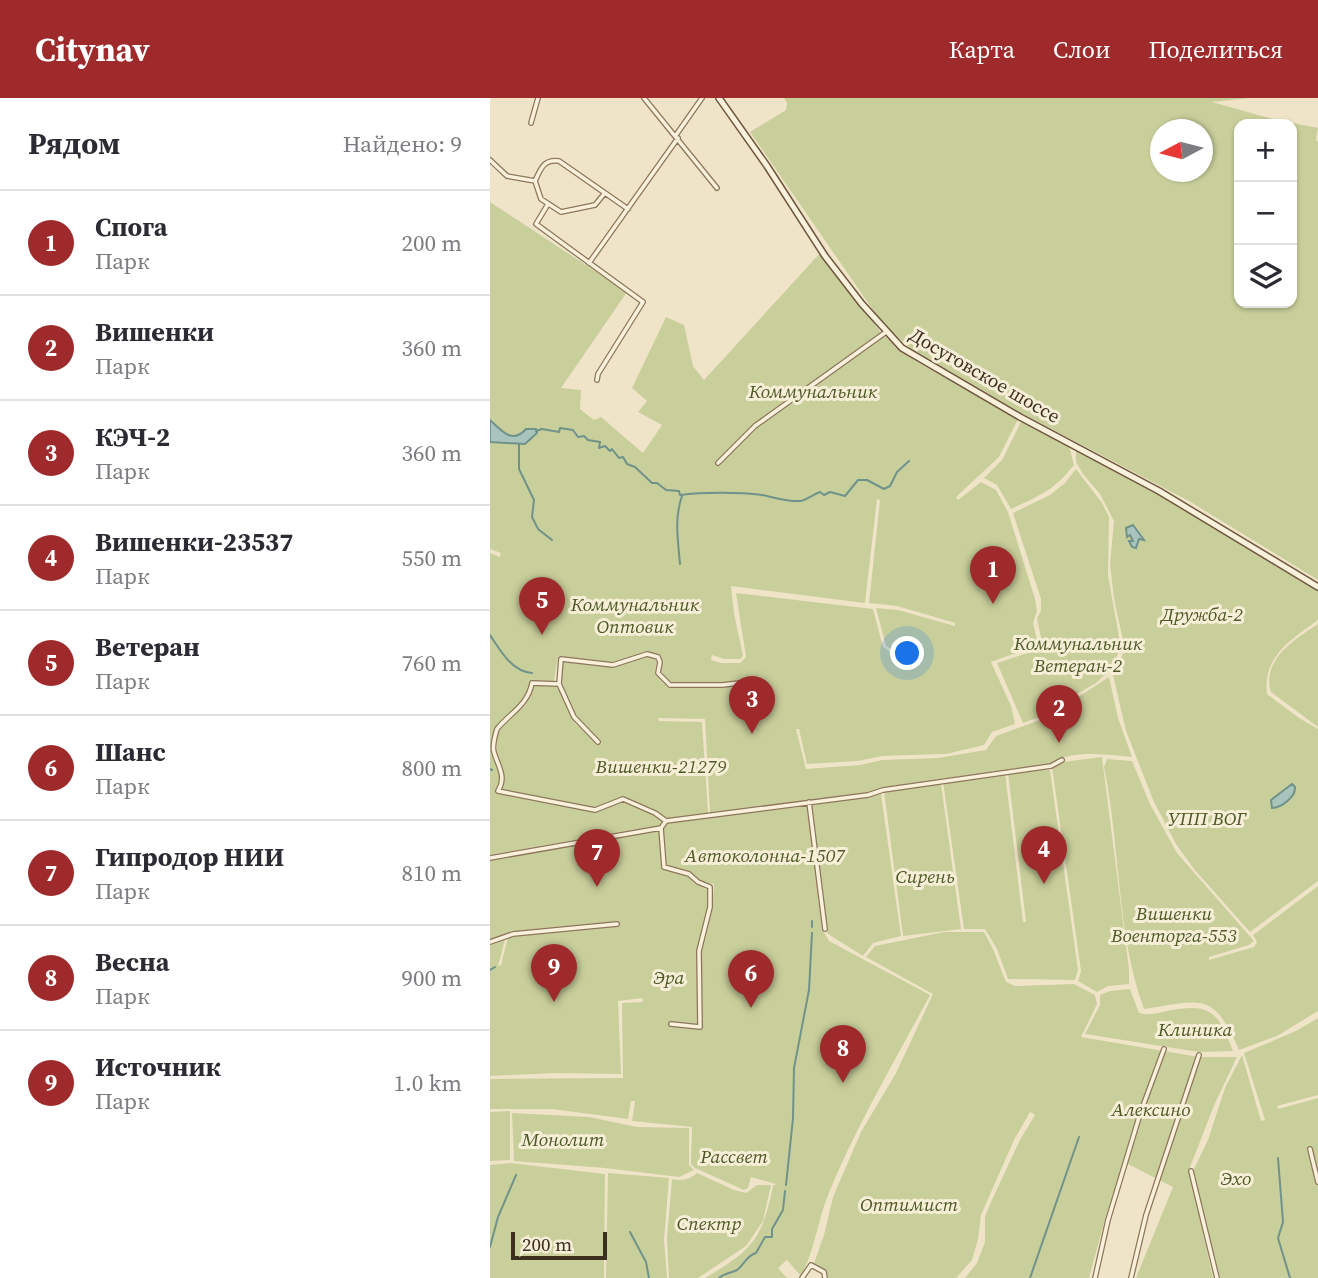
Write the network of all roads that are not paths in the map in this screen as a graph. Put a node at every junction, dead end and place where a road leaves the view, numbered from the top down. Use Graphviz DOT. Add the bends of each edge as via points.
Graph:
graph roads {
  1 [pos="538,98"];
  2 [pos="644,98"];
  3 [pos="702,98"];
  4 [pos="719,98"];
  5 [pos="531,123"];
  6 [pos="677,136"];
  7 [pos="490,160"];
  8 [pos="535,181"];
  9 [pos="717,188"];
  10 [pos="605,193"];
  11 [pos="548,204"];
  12 [pos="628,209"];
  13 [pos="589,263"];
  14 [pos="886,332"];
  15 [pos="597,380"];
  16 [pos="718,463"];
  17 [pos="1318,587"];
  18 [pos="748,681"];
  19 [pos="559,684"];
  20 [pos="598,742"];
  21 [pos="1062,760"];
  22 [pos="809,802"];
  23 [pos="666,821"];
  24 [pos="662,828"];
  25 [pos="490,858"];
  26 [pos="617,924"];
  27 [pos="825,929"];
  28 [pos="490,942"];
  29 [pos="671,1024"];
  30 [pos="1164,1049"];
  31 [pos="1199,1055"];
  32 [pos="1310,1149"];
  33 [pos="1191,1171"];
  34 [pos="1318,1182"];
  35 [pos="802,1278"];
  36 [pos="825,1278"];
  37 [pos="1096,1278"];
  38 [pos="1131,1278"];
  39 [pos="1217,1278"];
  1 -- 5 [label="street"];
  2 -- 6 [label="street"];
  3 -- 6 [label="street"];
  4 -- 14 [label="main road, Досуговское шоссе" via="825,256"];
  6 -- 9 [label="street"];
  6 -- 12 [label="street"];
  7 -- 8 [label="street" via="507,176"];
  8 -- 10 [label="street" via="545,162 559,161"];
  8 -- 11 [label="street" via="541,199"];
  10 -- 11 [label="street" via="595,205 561,212"];
  10 -- 12 [label="street"];
  11 -- 13 [label="street" via="536,224"];
  12 -- 13 [label="street"];
  13 -- 15 [label="street" via="643,302"];
  14 -- 16 [label="street" via="752,429"];
  14 -- 17 [label="main road, Досуговское шоссе" via="921,361 1159,491"];
  18 -- 19 [label="street" via="670,685 658,673 658,657 647,654 613,665 561,659"];
  19 -- 20 [label="street" via="574,717"];
  19 -- 23 [label="street" via="532,683 522,706 497,729 494,751 502,771 498,791 595,810 623,799"];
  21 -- 22 [label="street" via="1051,766"];
  22 -- 23 [label="street"];
  22 -- 27 [label="street"];
  23 -- 24 [label="street"];
  24 -- 25 [label="street"];
  24 -- 29 [label="street" via="664,867 689,874 709,887 708,919 699,951 700,1027"];
  26 -- 28 [label="street" via="507,936"];
  30 -- 37 [label="street" via="1116,1193"];
  31 -- 38 [label="street" via="1146,1215"];
  32 -- 34 [label="street"];
  33 -- 39 [label="street"];
  35 -- 36 [label="street" via="811,1265 824,1272"];
}
